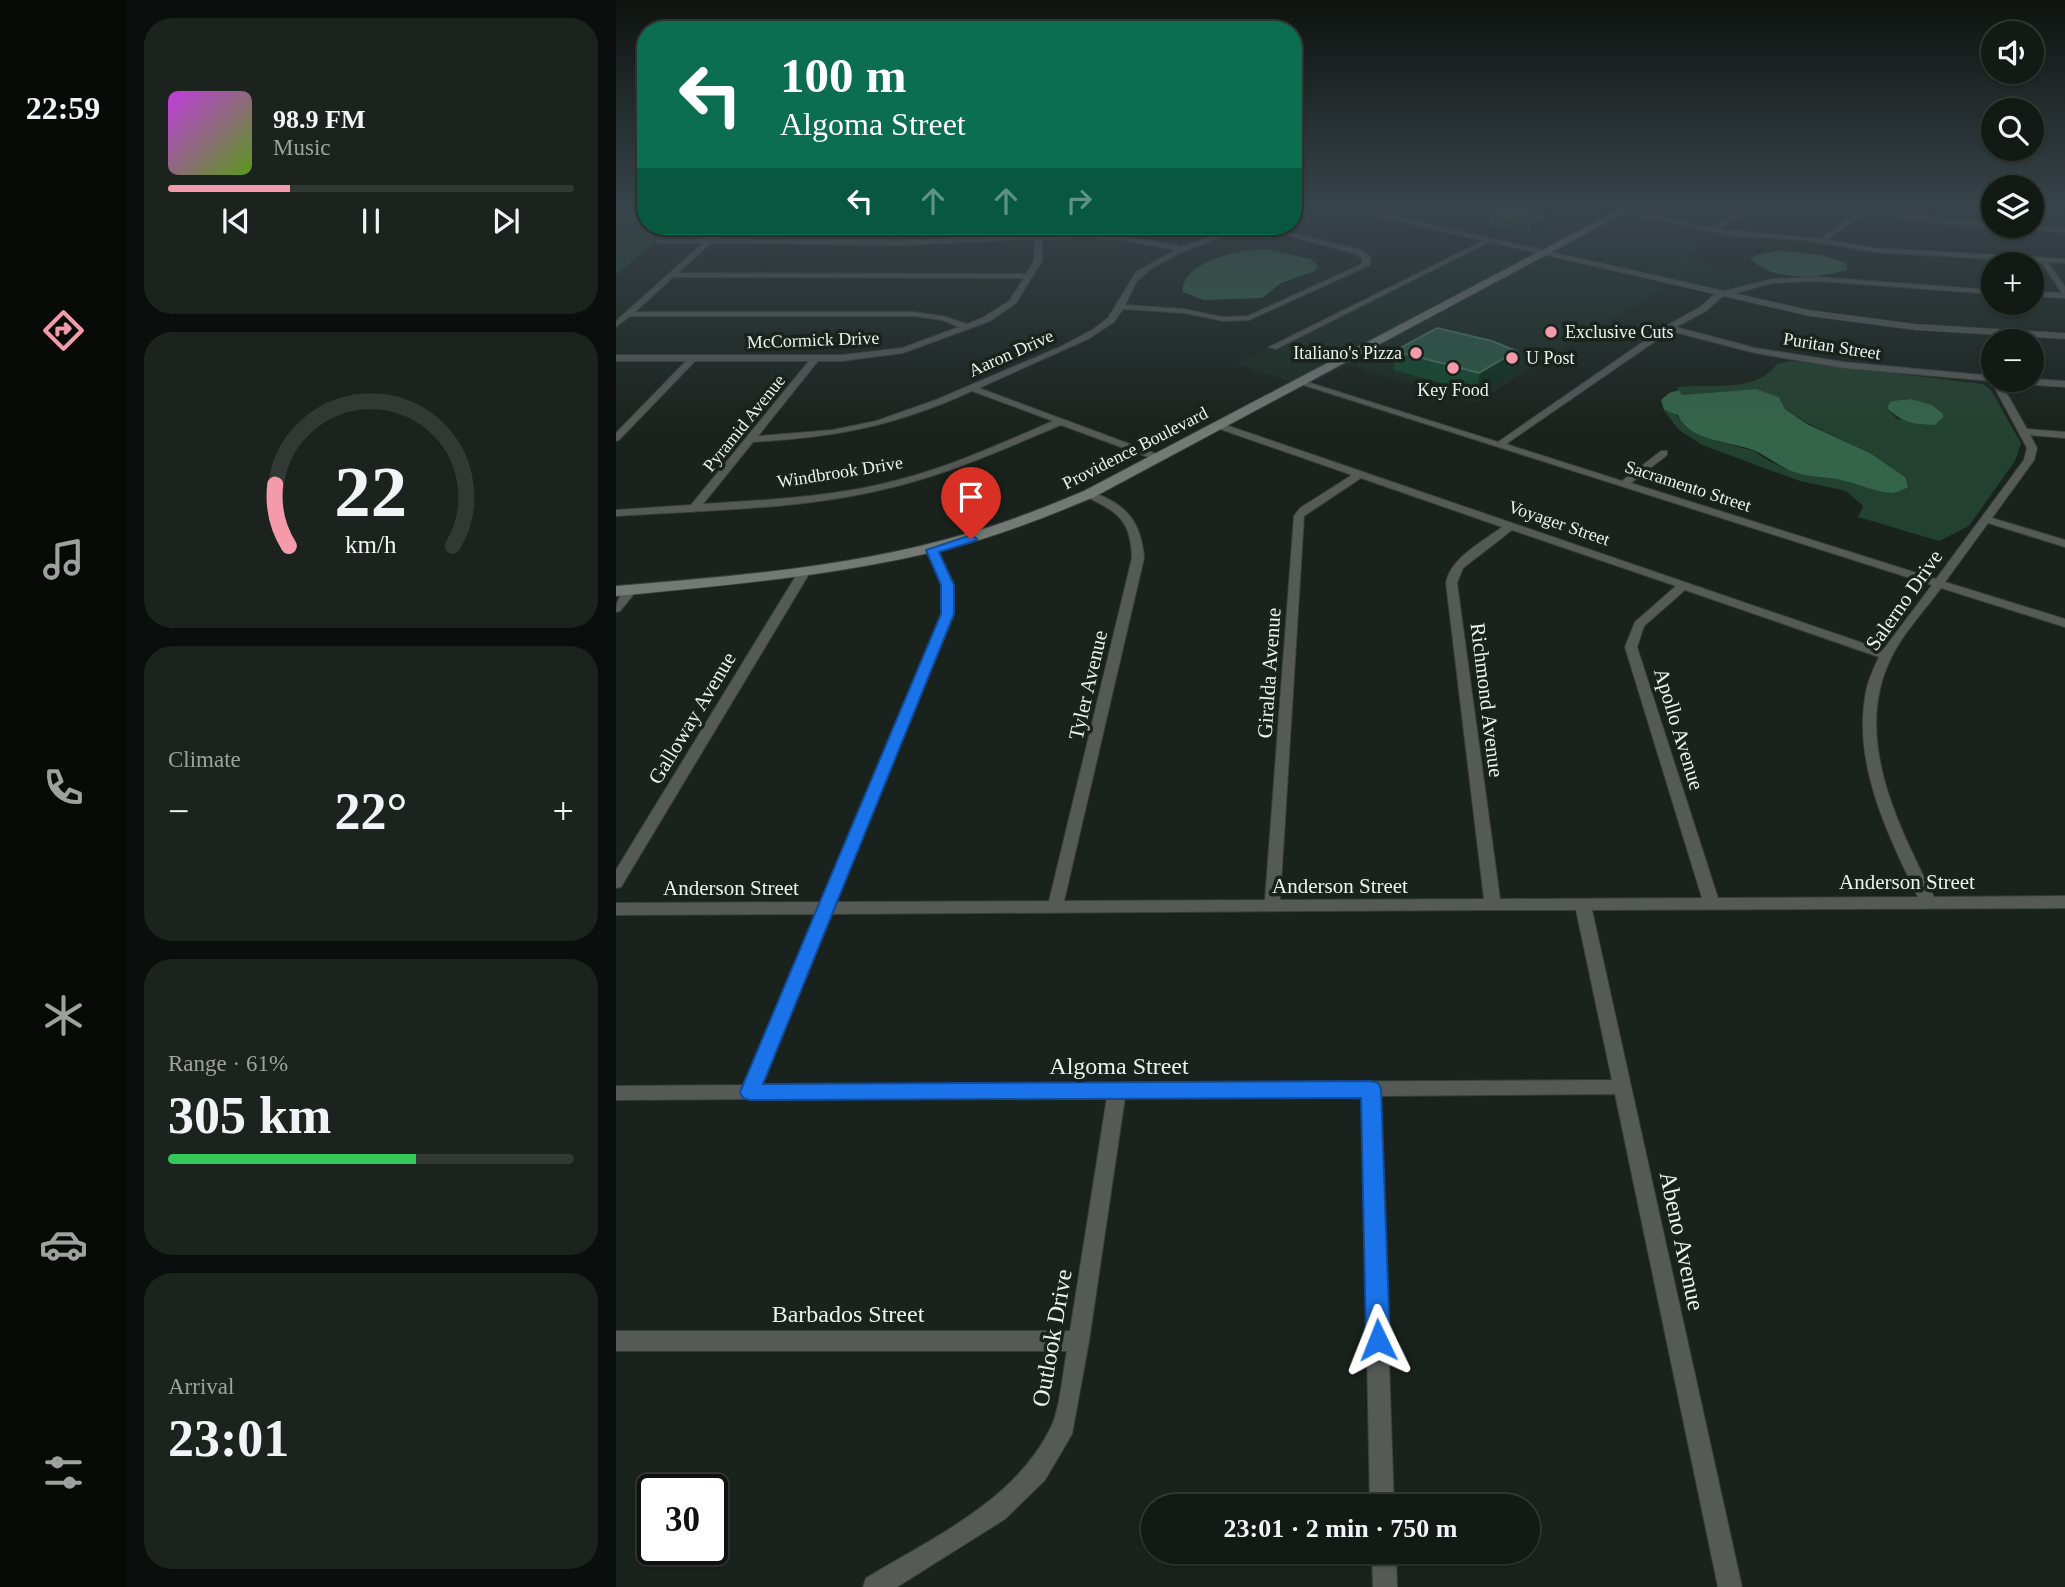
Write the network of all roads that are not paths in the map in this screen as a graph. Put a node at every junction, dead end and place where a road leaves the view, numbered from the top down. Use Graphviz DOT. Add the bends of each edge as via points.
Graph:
graph roads {
  1 [pos="662,283"];
  2 [pos="1025,283"];
  3 [pos="1132,283"];
  4 [pos="1326,283"];
  5 [pos="1402,283"];
  6 [pos="1489,283"];
  7 [pos="1668,283"];
  8 [pos="1764,283"];
  9 [pos="1864,283"];
  10 [pos="1981,291"];
  11 [pos="2044,294"];
  12 [pos="1719,295"];
  13 [pos="2065,295"];
  14 [pos="1122,307"];
  15 [pos="628,314"];
  16 [pos="616,325"];
  17 [pos="968,327"];
  18 [pos="1669,328"];
  19 [pos="2065,336"];
  20 [pos="1272,347"];
  21 [pos="616,358"];
  22 [pos="693,358"];
  23 [pos="816,358"];
  24 [pos="1981,378"];
  25 [pos="1301,383"];
  26 [pos="2044,383"];
  27 [pos="2065,384"];
  28 [pos="972,388"];
  29 [pos="2001,392"];
  30 [pos="1059,422"];
  31 [pos="1220,426"];
  32 [pos="2024,432"];
  33 [pos="2065,435"];
  34 [pos="616,438"];
  35 [pos="751,439"];
  36 [pos="1499,445"];
  37 [pos="1664,453"];
  38 [pos="1159,458"];
  39 [pos="1360,474"];
  40 [pos="1624,484"];
  41 [pos="1089,494"];
  42 [pos="695,507"];
  43 [pos="616,513"];
  44 [pos="1986,519"];
  45 [pos="1511,525"];
  46 [pos="2065,544"];
  47 [pos="932,550"];
  48 [pos="803,574"];
  49 [pos="1939,583"];
  50 [pos="1684,584"];
  51 [pos="632,589"];
  52 [pos="616,591"];
  53 [pos="616,609"];
  54 [pos="2065,623"];
  55 [pos="1886,655"];
  56 [pos="616,883"];
  57 [pos="2065,902"];
  58 [pos="1928,903"];
  59 [pos="1712,905"];
  60 [pos="1493,906"];
  61 [pos="1583,906"];
  62 [pos="1055,907"];
  63 [pos="1272,907"];
  64 [pos="616,909"];
  65 [pos="825,909"];
  66 [pos="1622,1087"];
  67 [pos="1371,1089"];
  68 [pos="1117,1091"];
  69 [pos="750,1092"];
  70 [pos="616,1093"];
  71 [pos="616,1340"];
  72 [pos="1080,1340"];
  73 [pos="1382,1494"];
  74 [pos="1384,1564"];
  75 [pos="875,1587"];
  76 [pos="1385,1587"];
  77 [pos="1730,1587"];
  1 -- 15 [label="street"];
  2 -- 17 [label="street, McCormick Drive" via="1012,303"];
  3 -- 14 [label="street, Aaron Drive"];
  4 -- 14 [label="street" via="1249,318"];
  5 -- 20 [label="street"];
  6 -- 25 [label="main road, Providence Boulevard"];
  7 -- 12 [label="street"];
  8 -- 12 [label="street"];
  9 -- 10 [label="street"];
  11 -- 13 [label="street"];
  12 -- 18 [label="street"];
  12 -- 19 [label="street" via="1859,321"];
  14 -- 28 [label="street, Aaron Drive" via="1102,327"];
  15 -- 16 [label="street"];
  15 -- 17 [label="street" via="913,314"];
  17 -- 23 [label="street, McCormick Drive" via="890,353"];
  18 -- 24 [label="street, Puritan Street" via="1844,365"];
  18 -- 36 [label="street"];
  21 -- 22 [label="street, McCormick Drive"];
  22 -- 23 [label="street, McCormick Drive"];
  22 -- 34 [label="street"];
  23 -- 35 [label="street, Pyramid Avenue"];
  25 -- 31 [label="main road, Providence Boulevard"];
  25 -- 36 [label="street, Sacramento Street"];
  26 -- 27 [label="street"];
  28 -- 30 [label="street"];
  28 -- 35 [label="street, Aaron Drive" via="858,428"];
  29 -- 32 [label="street, Salerno Drive"];
  30 -- 38 [label="street"];
  30 -- 42 [label="street, Windbrook Drive" via="961,464 878,488"];
  31 -- 38 [label="main road, Providence Boulevard"];
  31 -- 39 [label="street, Voyager Street"];
  32 -- 33 [label="street"];
  32 -- 44 [label="street, Salerno Drive" via="2032,447 2029,460"];
  35 -- 42 [label="street, Pyramid Avenue"];
  36 -- 40 [label="street, Sacramento Street"];
  37 -- 40 [label="street"];
  38 -- 41 [label="main road, Providence Boulevard"];
  39 -- 45 [label="street, Voyager Street"];
  39 -- 63 [label="street, Giralda Avenue" via="1299,516"];
  40 -- 49 [label="street, Sacramento Street"];
  41 -- 47 [label="main road, Providence Boulevard" via="1018,524"];
  41 -- 62 [label="street, Tyler Avenue" via="1122,510 1132,522 1138,558"];
  42 -- 43 [label="street, Windbrook Drive"];
  44 -- 46 [label="street"];
  44 -- 49 [label="street, Salerno Drive"];
  45 -- 50 [label="street, Voyager Street"];
  45 -- 60 [label="street, Richmond Avenue" via="1459,566 1450,585"];
  47 -- 48 [label="main road, Providence Boulevard"];
  47 -- 65 [label="street" via="948,585 948,614"];
  48 -- 51 [label="main road, Providence Boulevard"];
  48 -- 56 [label="street, Galloway Avenue"];
  49 -- 54 [label="street, Sacramento Street"];
  49 -- 55 [label="street, Salerno Drive"];
  50 -- 55 [label="street, Voyager Street"];
  50 -- 59 [label="street, Apollo Avenue" via="1639,625 1631,647"];
  51 -- 52 [label="main road, Providence Boulevard"];
  51 -- 53 [label="street"];
  55 -- 58 [label="street, Salerno Drive" via="1872,691 1873,758 1887,811"];
  57 -- 58 [label="street, Anderson Street"];
  58 -- 59 [label="street, Anderson Street"];
  59 -- 61 [label="street, Anderson Street"];
  60 -- 61 [label="street, Anderson Street"];
  60 -- 63 [label="street, Anderson Street"];
  61 -- 66 [label="street, Abeno Avenue"];
  62 -- 63 [label="street, Anderson Street"];
  62 -- 65 [label="street, Anderson Street"];
  64 -- 65 [label="street, Anderson Street"];
  65 -- 69 [label="street"];
  66 -- 67 [label="street, Algoma Street"];
  66 -- 77 [label="street, Abeno Avenue"];
  67 -- 68 [label="street, Algoma Street"];
  67 -- 73 [label="street"];
  68 -- 69 [label="street, Algoma Street"];
  68 -- 72 [label="street, Outlook Drive"];
  69 -- 70 [label="street, Algoma Street"];
  71 -- 72 [label="street, Barbados Street"];
  72 -- 75 [label="street, Outlook Drive" via="1064,1426 1037,1472 997,1511"];
  74 -- 76 [label="street"];
}
